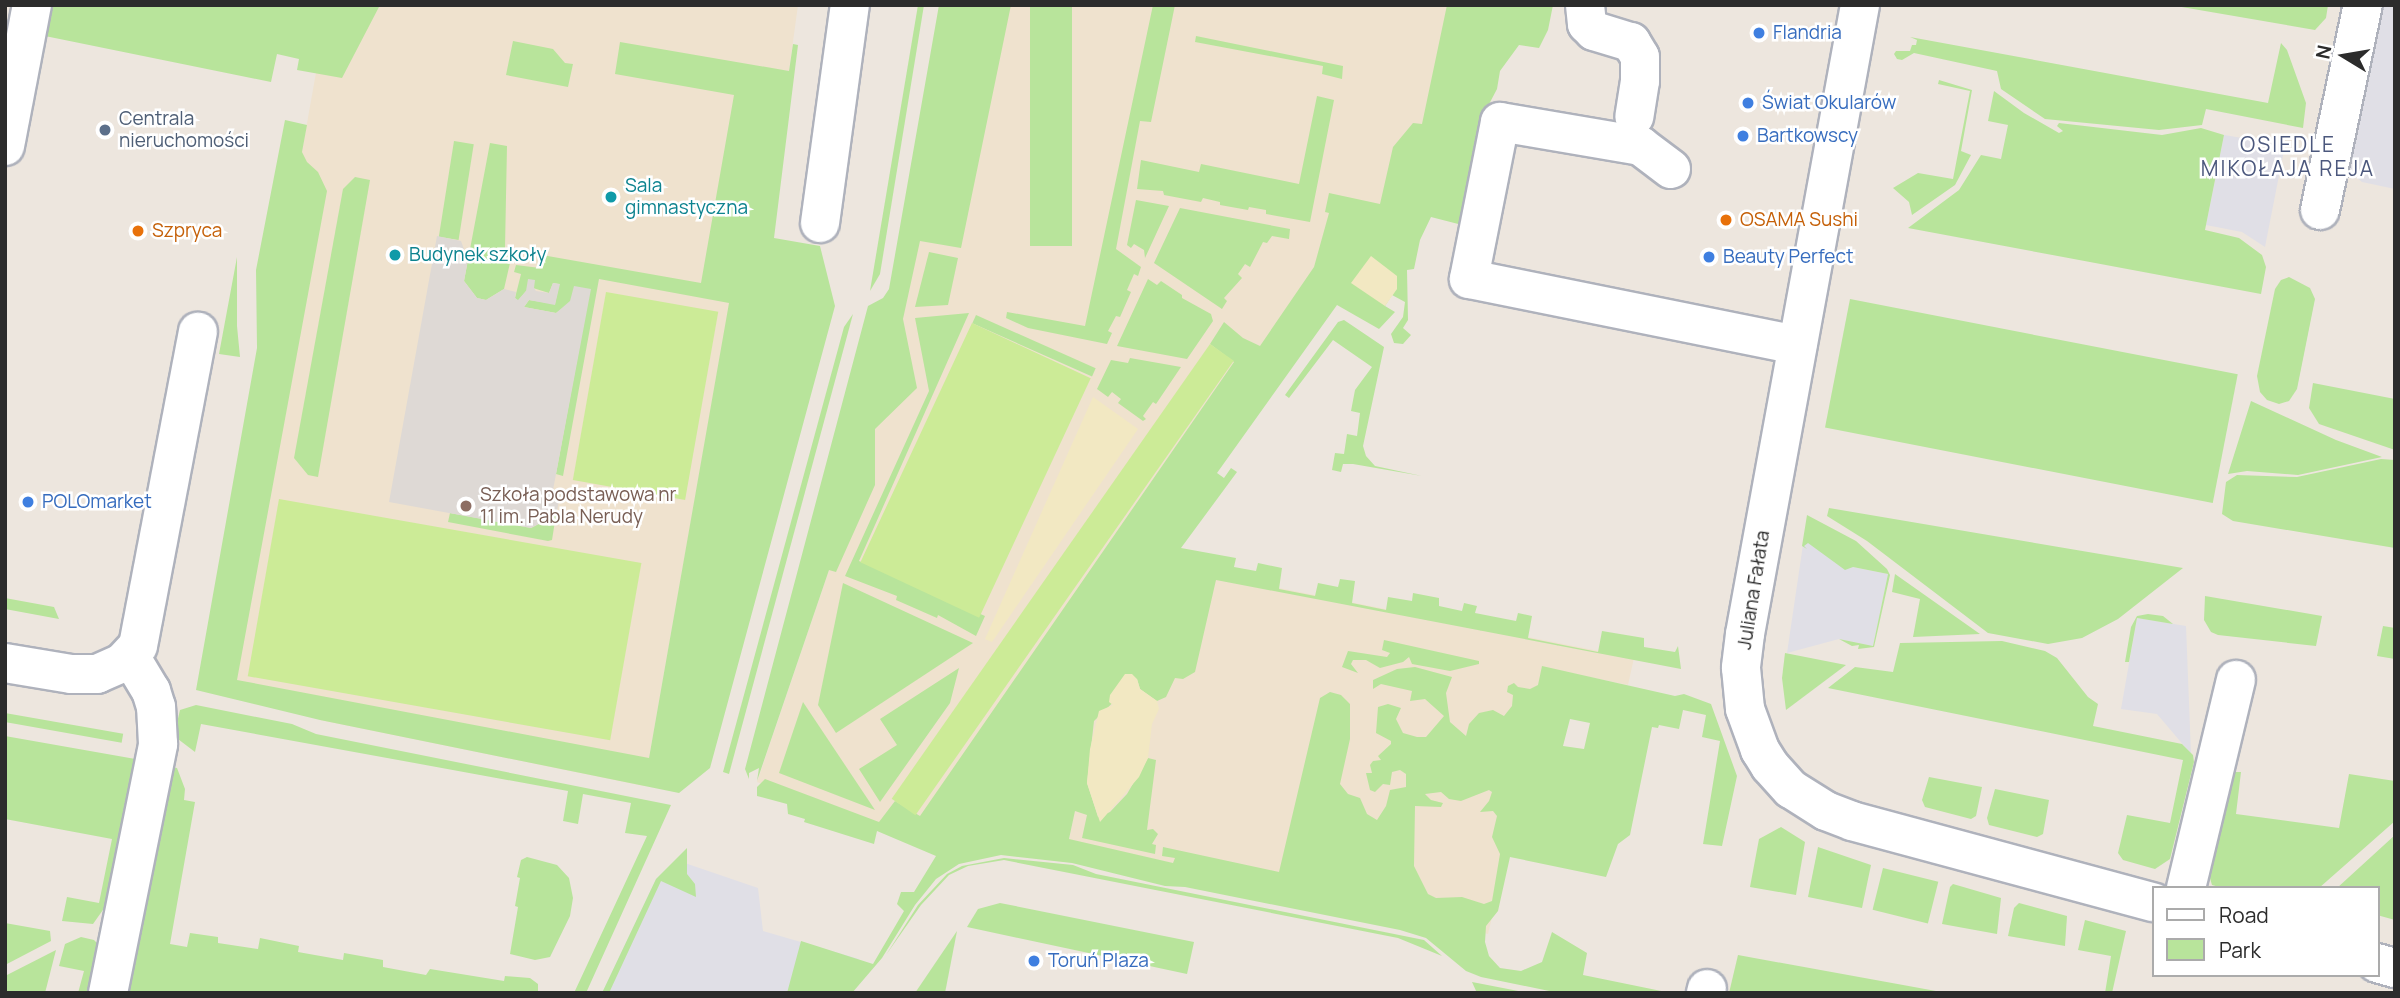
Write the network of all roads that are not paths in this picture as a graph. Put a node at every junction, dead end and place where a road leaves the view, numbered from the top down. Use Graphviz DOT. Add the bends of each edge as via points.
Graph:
graph roads {
  1 [pos="32,5"];
  2 [pos="850,5"];
  3 [pos="1585,5"];
  4 [pos="1860,5"];
  5 [pos="2363,5"];
  6 [pos="1633,117"];
  7 [pos="5,146"];
  8 [pos="1671,169"];
  9 [pos="2320,210"];
  10 [pos="820,223"];
  11 [pos="198,332"];
  12 [pos="1797,345"];
  13 [pos="130,656"];
  14 [pos="5,663"];
  15 [pos="2236,680"];
  16 [pos="2186,886"];
  17 [pos="2152,902"];
  18 [pos="108,993"];
  1 -- 7 [label="street"];
  2 -- 10 [label="street"];
  3 -- 6 [label="street" via="1587,24 1631,42 1640,57"];
  4 -- 12 [label="street, Juliana Fałata"];
  5 -- 9 [label="street"];
  8 -- 12 [label="street" via="1641,146 1500,122 1469,279"];
  11 -- 13 [label="street" via="142,635"];
  12 -- 17 [label="street, Juliana Fałata" via="1741,668 1745,709 1770,766 1797,794 1839,817"];
  13 -- 14 [label="street" via="114,668 84,675"];
  13 -- 18 [label="street" via="142,671 156,707 158,744"];
  15 -- 16 [label="street"];
}
